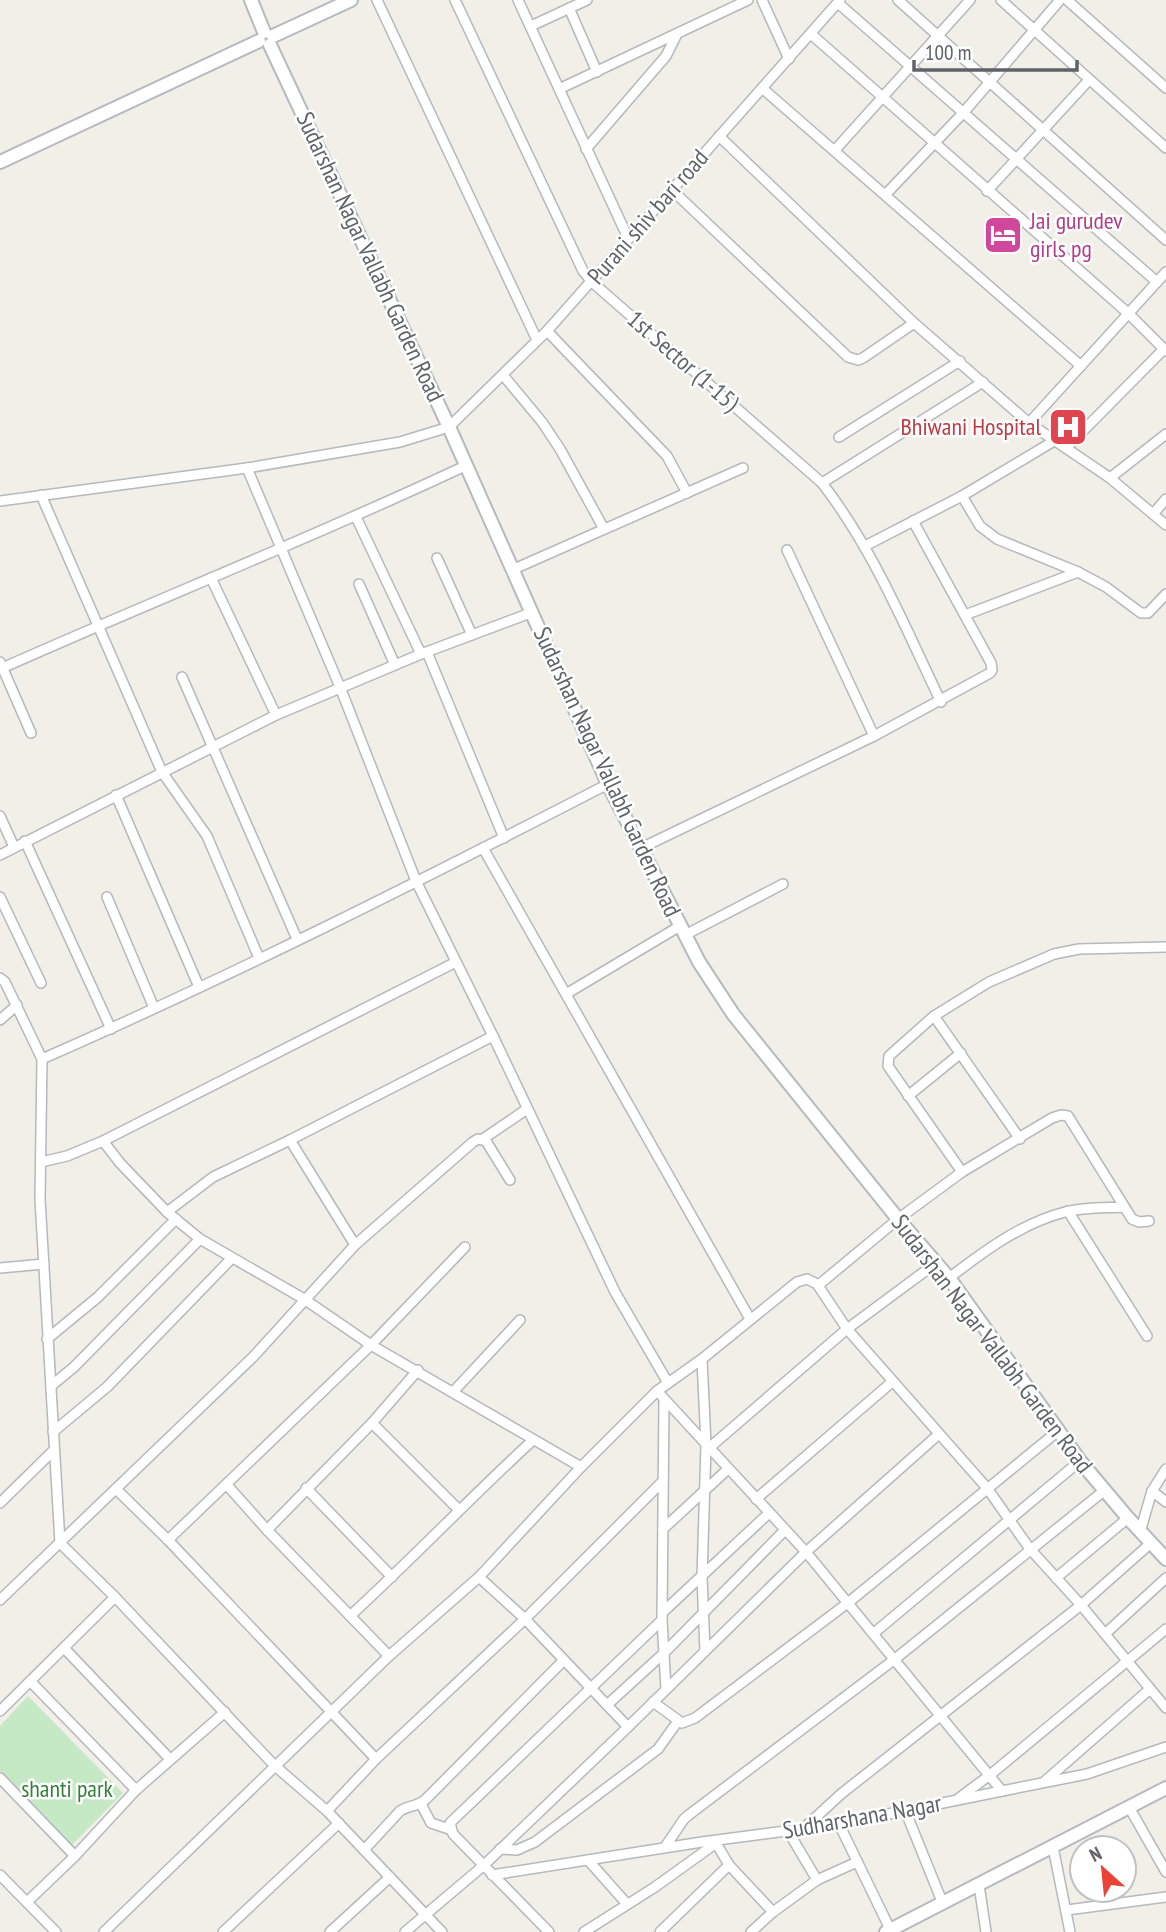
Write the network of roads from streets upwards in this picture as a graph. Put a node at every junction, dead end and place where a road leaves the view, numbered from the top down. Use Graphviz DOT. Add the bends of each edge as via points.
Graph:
graph roads {
  1 [pos="251,0"];
  2 [pos="351,0"];
  3 [pos="377,0"];
  4 [pos="455,0"];
  5 [pos="518,0"];
  6 [pos="587,0"];
  7 [pos="748,0"];
  8 [pos="762,0"];
  9 [pos="898,0"];
  10 [pos="970,0"];
  11 [pos="1001,0"];
  12 [pos="1060,0"];
  13 [pos="1067,0"];
  14 [pos="839,1"];
  15 [pos="569,8"];
  16 [pos="531,26"];
  17 [pos="1034,29"];
  18 [pos="677,34"];
  19 [pos="811,34"];
  20 [pos="938,36"];
  21 [pos="267,38"];
  22 [pos="789,58"];
  23 [pos="911,67"];
  24 [pos="597,72"];
  25 [pos="1089,80"];
  26 [pos="989,82"];
  27 [pos="762,88"];
  28 [pos="1166,88"];
  29 [pos="559,89"];
  30 [pos="883,98"];
  31 [pos="964,112"];
  32 [pos="1043,130"];
  33 [pos="719,136"];
  34 [pos="934,144"];
  35 [pos="1166,148"];
  36 [pos="586,149"];
  37 [pos="835,150"];
  38 [pos="1017,159"];
  39 [pos="0,162"];
  40 [pos="671,189"];
  41 [pos="987,191"];
  42 [pos="887,194"];
  43 [pos="628,238"];
  44 [pos="1166,240"];
  45 [pos="1166,272"];
  46 [pos="592,282"];
  47 [pos="1157,282"];
  48 [pos="1129,314"];
  49 [pos="914,323"];
  50 [pos="547,331"];
  51 [pos="537,340"];
  52 [pos="1165,350"];
  53 [pos="960,361"];
  54 [pos="1081,366"];
  55 [pos="503,375"];
  56 [pos="983,382"];
  57 [pos="1029,423"];
  58 [pos="449,427"];
  59 [pos="1166,434"];
  60 [pos="839,437"];
  61 [pos="1054,440"];
  62 [pos="1066,448"];
  63 [pos="465,466"];
  64 [pos="247,468"];
  65 [pos="744,468"];
  66 [pos="1110,478"];
  67 [pos="822,483"];
  68 [pos="687,493"];
  69 [pos="41,495"];
  70 [pos="962,496"];
  71 [pos="1166,499"];
  72 [pos="0,501"];
  73 [pos="1153,514"];
  74 [pos="356,517"];
  75 [pos="913,521"];
  76 [pos="1166,525"];
  77 [pos="604,529"];
  78 [pos="865,546"];
  79 [pos="280,550"];
  80 [pos="787,550"];
  81 [pos="437,558"];
  82 [pos="514,569"];
  83 [pos="1078,572"];
  84 [pos="211,578"];
  85 [pos="359,584"];
  86 [pos="1166,594"];
  87 [pos="533,612"];
  88 [pos="965,615"];
  89 [pos="97,625"];
  90 [pos="472,635"];
  91 [pos="424,653"];
  92 [pos="395,665"];
  93 [pos="1,666"];
  94 [pos="182,677"];
  95 [pos="340,687"];
  96 [pos="941,702"];
  97 [pos="276,715"];
  98 [pos="31,733"];
  99 [pos="874,736"];
  100 [pos="212,747"];
  101 [pos="162,772"];
  102 [pos="608,784"];
  103 [pos="116,795"];
  104 [pos="0,816"];
  105 [pos="504,838"];
  106 [pos="25,841"];
  107 [pos="14,847"];
  108 [pos="483,848"];
  109 [pos="639,849"];
  110 [pos="0,855"];
  111 [pos="416,881"];
  112 [pos="783,884"];
  113 [pos="0,897"];
  114 [pos="107,897"];
  115 [pos="682,930"];
  116 [pos="297,939"];
  117 [pos="1166,947"];
  118 [pos="259,958"];
  119 [pos="456,962"];
  120 [pos="0,978"];
  121 [pos="41,983"];
  122 [pos="199,987"];
  123 [pos="566,994"];
  124 [pos="17,1005"];
  125 [pos="154,1008"];
  126 [pos="934,1016"];
  127 [pos="0,1020"];
  128 [pos="111,1029"];
  129 [pos="493,1036"];
  130 [pos="961,1053"];
  131 [pos="42,1059"];
  132 [pos="908,1096"];
  133 [pos="527,1109"];
  134 [pos="483,1139"];
  135 [pos="1020,1139"];
  136 [pos="290,1140"];
  137 [pos="103,1142"];
  138 [pos="41,1161"];
  139 [pos="962,1172"];
  140 [pos="510,1180"];
  141 [pos="1124,1207"];
  142 [pos="1068,1211"];
  143 [pos="167,1212"];
  144 [pos="176,1219"];
  145 [pos="898,1219"];
  146 [pos="1149,1221"];
  147 [pos="200,1239"];
  148 [pos="355,1245"];
  149 [pos="465,1247"];
  150 [pos="232,1258"];
  151 [pos="936,1263"];
  152 [pos="44,1264"];
  153 [pos="0,1268"];
  154 [pos="949,1278"];
  155 [pos="817,1284"];
  156 [pos="303,1299"];
  157 [pos="750,1318"];
  158 [pos="520,1320"];
  159 [pos="848,1329"];
  160 [pos="1147,1336"];
  161 [pos="47,1339"];
  162 [pos="371,1345"];
  163 [pos="702,1359"];
  164 [pos="418,1370"];
  165 [pos="892,1382"];
  166 [pos="668,1383"];
  167 [pos="51,1386"];
  168 [pos="657,1391"];
  169 [pos="453,1392"];
  170 [pos="664,1399"];
  171 [pos="372,1423"];
  172 [pos="1058,1431"];
  173 [pos="53,1432"];
  174 [pos="939,1434"];
  175 [pos="532,1441"];
  176 [pos="707,1447"];
  177 [pos="54,1450"];
  178 [pos="1080,1461"];
  179 [pos="581,1467"];
  180 [pos="728,1469"];
  181 [pos="1166,1469"];
  182 [pos="663,1481"];
  183 [pos="227,1485"];
  184 [pos="306,1488"];
  185 [pos="986,1488"];
  186 [pos="116,1489"];
  187 [pos="1105,1490"];
  188 [pos="704,1491"];
  189 [pos="1152,1491"];
  190 [pos="756,1499"];
  191 [pos="1166,1502"];
  192 [pos="0,1503"];
  193 [pos="458,1509"];
  194 [pos="769,1513"];
  195 [pos="1128,1518"];
  196 [pos="1010,1520"];
  197 [pos="663,1529"];
  198 [pos="267,1530"];
  199 [pos="785,1530"];
  200 [pos="1140,1532"];
  201 [pos="168,1540"];
  202 [pos="60,1543"];
  203 [pos="1151,1543"];
  204 [pos="1030,1549"];
  205 [pos="806,1552"];
  206 [pos="1166,1559"];
  207 [pos="392,1577"];
  208 [pos="479,1577"];
  209 [pos="702,1577"];
  210 [pos="1056,1578"];
  211 [pos="1166,1578"];
  212 [pos="115,1597"];
  213 [pos="0,1600"];
  214 [pos="849,1602"];
  215 [pos="1082,1605"];
  216 [pos="703,1612"];
  217 [pos="350,1616"];
  218 [pos="662,1616"];
  219 [pos="524,1619"];
  220 [pos="1166,1629"];
  221 [pos="874,1633"];
  222 [pos="1105,1634"];
  223 [pos="64,1648"];
  224 [pos="705,1651"];
  225 [pos="664,1653"];
  226 [pos="389,1656"];
  227 [pos="895,1659"];
  228 [pos="563,1661"];
  229 [pos="1126,1661"];
  230 [pos="30,1681"];
  231 [pos="591,1689"];
  232 [pos="666,1689"];
  233 [pos="1150,1689"];
  234 [pos="653,1702"];
  235 [pos="607,1705"];
  236 [pos="1166,1708"];
  237 [pos="0,1711"];
  238 [pos="225,1712"];
  239 [pos="330,1713"];
  240 [pos="943,1716"];
  241 [pos="678,1721"];
  242 [pos="628,1727"];
  243 [pos="1166,1747"];
  244 [pos="170,1759"];
  245 [pos="376,1759"];
  246 [pos="274,1765"];
  247 [pos="990,1775"];
  248 [pos="0,1778"];
  249 [pos="1042,1783"];
  250 [pos="1166,1788"];
  251 [pos="136,1790"];
  252 [pos="1002,1791"];
  253 [pos="955,1800"];
  254 [pos="421,1804"];
  255 [pos="1129,1807"];
  256 [pos="905,1810"];
  257 [pos="327,1811"];
  258 [pos="339,1823"];
  259 [pos="839,1824"];
  260 [pos="804,1828"];
  261 [pos="450,1829"];
  262 [pos="788,1830"];
  263 [pos="718,1841"];
  264 [pos="665,1847"];
  265 [pos="1053,1847"];
  266 [pos="500,1849"];
  267 [pos="364,1850"];
  268 [pos="75,1856"];
  269 [pos="588,1860"];
  270 [pos="857,1862"];
  271 [pos="729,1865"];
  272 [pos="483,1866"];
  273 [pos="1166,1872"];
  274 [pos="0,1875"];
  275 [pos="492,1875"];
  276 [pos="390,1877"];
  277 [pos="817,1880"];
  278 [pos="979,1885"];
  279 [pos="1166,1897"];
  280 [pos="27,1902"];
  281 [pos="943,1903"];
  282 [pos="627,1904"];
  283 [pos="1066,1910"];
  284 [pos="773,1912"];
  285 [pos="425,1913"];
  286 [pos="888,1931"];
  287 [pos="56,1932"];
  288 [pos="104,1932"];
  289 [pos="223,1932"];
  290 [pos="330,1932"];
  291 [pos="405,1932"];
  292 [pos="442,1932"];
  293 [pos="549,1932"];
  294 [pos="584,1932"];
  295 [pos="660,1932"];
  296 [pos="751,1932"];
  297 [pos="986,1932"];
  298 [pos="1070,1932"];
  1 -- 21 [label="street, Sudarshan Nagar Vallabh Garden Road"];
  2 -- 21 [label="street"];
  3 -- 51 [label="street"];
  4 -- 46 [label="street, 1st Sector (1-15)" via="576,258"];
  5 -- 16 [label="street"];
  6 -- 15 [label="street"];
  7 -- 18 [label="street"];
  8 -- 22 [label="street"];
  9 -- 20 [label="street"];
  10 -- 20 [label="street"];
  11 -- 17 [label="street"];
  12 -- 17 [label="street"];
  13 -- 28 [label="street"];
  14 -- 19 [label="street, Purani shiv bari road"];
  14 -- 23 [label="street"];
  15 -- 16 [label="street"];
  15 -- 24 [label="street"];
  16 -- 29 [label="street"];
  17 -- 25 [label="street"];
  17 -- 26 [label="street"];
  18 -- 24 [label="street"];
  18 -- 36 [label="street" via="666,56"];
  19 -- 22 [label="street, Purani shiv bari road"];
  19 -- 30 [label="street"];
  20 -- 23 [label="street"];
  20 -- 26 [label="street"];
  21 -- 39 [label="street"];
  21 -- 58 [label="street, Sudarshan Nagar Vallabh Garden Road"];
  22 -- 27 [label="street, Purani shiv bari road"];
  23 -- 30 [label="street"];
  23 -- 31 [label="street"];
  24 -- 29 [label="street"];
  25 -- 32 [label="street"];
  25 -- 35 [label="street"];
  26 -- 31 [label="street"];
  26 -- 32 [label="street"];
  27 -- 33 [label="street, Purani shiv bari road"];
  27 -- 37 [label="street"];
  29 -- 36 [label="street"];
  30 -- 34 [label="street"];
  30 -- 37 [label="street"];
  31 -- 34 [label="street"];
  31 -- 38 [label="street"];
  32 -- 38 [label="street"];
  32 -- 44 [label="street"];
  33 -- 40 [label="street, Purani shiv bari road"];
  33 -- 49 [label="street"];
  34 -- 41 [label="street"];
  34 -- 42 [label="street"];
  36 -- 43 [label="street"];
  37 -- 42 [label="street"];
  38 -- 41 [label="street"];
  38 -- 47 [label="street"];
  40 -- 43 [label="street, Purani shiv bari road"];
  40 -- 49 [label="street" via="848,357 863,358"];
  41 -- 48 [label="street"];
  42 -- 54 [label="street"];
  43 -- 46 [label="street, Purani shiv bari road"];
  45 -- 47 [label="street"];
  46 -- 50 [label="street, Purani shiv bari road"];
  46 -- 67 [label="street, 1st Sector (1-15)"];
  47 -- 48 [label="street"];
  48 -- 52 [label="street"];
  48 -- 54 [label="street"];
  49 -- 53 [label="street"];
  50 -- 51 [label="street, Purani shiv bari road"];
  50 -- 68 [label="street" via="667,456"];
  51 -- 55 [label="street, Purani shiv bari road"];
  52 -- 62 [label="street"];
  53 -- 56 [label="street"];
  53 -- 60 [label="street"];
  54 -- 57 [label="street"];
  55 -- 58 [label="street, Purani shiv bari road"];
  55 -- 77 [label="street" via="560,449"];
  56 -- 57 [label="street"];
  56 -- 67 [label="street"];
  57 -- 61 [label="street"];
  58 -- 63 [label="street, Sudarshan Nagar Vallabh Garden Road"];
  58 -- 64 [label="street" via="400,442"];
  59 -- 66 [label="street"];
  61 -- 62 [label="street"];
  61 -- 70 [label="street"];
  62 -- 66 [label="street"];
  63 -- 74 [label="street"];
  63 -- 82 [label="street, Sudarshan Nagar Vallabh Garden Road"];
  64 -- 69 [label="street"];
  64 -- 79 [label="street"];
  65 -- 68 [label="street"];
  66 -- 73 [label="street"];
  67 -- 78 [label="street, 1st Sector (1-15)"];
  68 -- 77 [label="street"];
  69 -- 72 [label="street"];
  69 -- 89 [label="street"];
  70 -- 75 [label="street"];
  70 -- 83 [label="street" via="980,526 997,540"];
  71 -- 73 [label="street"];
  73 -- 76 [label="street"];
  74 -- 79 [label="street"];
  74 -- 91 [label="street"];
  75 -- 78 [label="street"];
  75 -- 88 [label="street"];
  77 -- 82 [label="street"];
  78 -- 96 [label="street, 1st Sector (1-15)"];
  79 -- 84 [label="street"];
  79 -- 95 [label="street"];
  80 -- 99 [label="street"];
  81 -- 90 [label="street"];
  82 -- 87 [label="street, Sudarshan Nagar Vallabh Garden Road"];
  83 -- 86 [label="street" via="1144,614"];
  83 -- 88 [label="street"];
  84 -- 89 [label="street"];
  84 -- 97 [label="street"];
  85 -- 92 [label="street"];
  87 -- 90 [label="street"];
  87 -- 102 [label="street, Sudarshan Nagar Vallabh Garden Road"];
  88 -- 96 [label="street" via="992,670"];
  89 -- 93 [label="street"];
  89 -- 101 [label="street"];
  90 -- 91 [label="street"];
  91 -- 92 [label="street"];
  91 -- 105 [label="street"];
  92 -- 95 [label="street"];
  93 -- 98 [label="street"];
  94 -- 100 [label="street"];
  95 -- 97 [label="street"];
  95 -- 111 [label="street"];
  96 -- 99 [label="street"];
  97 -- 100 [label="street"];
  99 -- 109 [label="street"];
  100 -- 101 [label="street"];
  100 -- 116 [label="street"];
  101 -- 103 [label="street"];
  101 -- 118 [label="street" via="207,836"];
  102 -- 105 [label="street"];
  102 -- 109 [label="street, Sudarshan Nagar Vallabh Garden Road"];
  103 -- 106 [label="street"];
  103 -- 122 [label="street"];
  104 -- 107 [label="street"];
  105 -- 108 [label="street"];
  106 -- 107 [label="street"];
  106 -- 128 [label="street"];
  107 -- 110 [label="street"];
  108 -- 111 [label="street"];
  108 -- 123 [label="street"];
  109 -- 115 [label="street, Sudarshan Nagar Vallabh Garden Road"];
  111 -- 116 [label="street"];
  111 -- 119 [label="street"];
  112 -- 115 [label="street"];
  113 -- 121 [label="street"];
  114 -- 125 [label="street"];
  115 -- 123 [label="street"];
  115 -- 145 [label="street, Sudarshan Nagar Vallabh Garden Road" via="733,1014"];
  116 -- 118 [label="street"];
  117 -- 126 [label="street" via="1055,954 989,982"];
  118 -- 122 [label="street"];
  119 -- 129 [label="street"];
  119 -- 137 [label="street"];
  120 -- 124 [label="street"];
  122 -- 125 [label="street"];
  123 -- 157 [label="street"];
  124 -- 127 [label="street"];
  124 -- 131 [label="street"];
  125 -- 128 [label="street"];
  126 -- 130 [label="street"];
  126 -- 132 [label="street" via="887,1061"];
  128 -- 131 [label="street"];
  129 -- 133 [label="street"];
  129 -- 136 [label="street"];
  130 -- 132 [label="street"];
  130 -- 135 [label="street"];
  131 -- 138 [label="street"];
  132 -- 139 [label="street"];
  133 -- 134 [label="street"];
  133 -- 166 [label="street" via="615,1292"];
  134 -- 140 [label="street"];
  134 -- 148 [label="street" via="473,1142"];
  135 -- 139 [label="street"];
  135 -- 141 [label="street" via="1052,1118 1068,1115"];
  136 -- 143 [label="street" via="213,1177"];
  136 -- 148 [label="street"];
  137 -- 138 [label="street"];
  137 -- 143 [label="street"];
  138 -- 152 [label="street"];
  139 -- 145 [label="street"];
  141 -- 142 [label="street"];
  141 -- 146 [label="street" via="1135,1221"];
  142 -- 154 [label="street" via="1010,1236"];
  142 -- 160 [label="street"];
  143 -- 144 [label="street"];
  144 -- 147 [label="street"];
  144 -- 161 [label="street" via="98,1297"];
  145 -- 151 [label="street, Sudarshan Nagar Vallabh Garden Road"];
  145 -- 155 [label="street"];
  147 -- 150 [label="street"];
  147 -- 167 [label="street"];
  148 -- 156 [label="street"];
  149 -- 162 [label="street"];
  150 -- 156 [label="street"];
  150 -- 173 [label="street" via="107,1387"];
  151 -- 154 [label="street, Sudarshan Nagar Vallabh Garden Road"];
  151 -- 159 [label="street"];
  152 -- 153 [label="street"];
  152 -- 161 [label="street"];
  154 -- 172 [label="street, Sudarshan Nagar Vallabh Garden Road"];
  155 -- 157 [label="street" via="807,1279 797,1282"];
  155 -- 159 [label="street"];
  156 -- 162 [label="street"];
  156 -- 186 [label="street" via="254,1356"];
  157 -- 163 [label="street"];
  158 -- 169 [label="street"];
  159 -- 165 [label="street"];
  159 -- 176 [label="street"];
  161 -- 167 [label="street"];
  162 -- 164 [label="street"];
  162 -- 183 [label="street"];
  163 -- 166 [label="street"];
  163 -- 176 [label="street"];
  164 -- 169 [label="street"];
  164 -- 171 [label="street"];
  165 -- 174 [label="street"];
  165 -- 190 [label="street"];
  166 -- 168 [label="street"];
  167 -- 173 [label="street"];
  168 -- 170 [label="street"];
  168 -- 179 [label="street"];
  169 -- 175 [label="street"];
  170 -- 176 [label="street"];
  170 -- 182 [label="street"];
  171 -- 184 [label="street"];
  171 -- 193 [label="street"];
  172 -- 178 [label="street, Sudarshan Nagar Vallabh Garden Road"];
  172 -- 185 [label="street"];
  173 -- 177 [label="street"];
  174 -- 185 [label="street"];
  174 -- 205 [label="street"];
  175 -- 179 [label="street"];
  175 -- 193 [label="street"];
  176 -- 180 [label="street"];
  176 -- 188 [label="street"];
  177 -- 192 [label="street"];
  177 -- 202 [label="street"];
  178 -- 187 [label="street, Sudarshan Nagar Vallabh Garden Road"];
  178 -- 196 [label="street"];
  179 -- 208 [label="street"];
  180 -- 188 [label="street"];
  180 -- 190 [label="street"];
  181 -- 189 [label="street"];
  182 -- 197 [label="street"];
  182 -- 219 [label="street"];
  183 -- 198 [label="street"];
  183 -- 201 [label="street"];
  184 -- 198 [label="street"];
  184 -- 207 [label="street"];
  185 -- 196 [label="street"];
  185 -- 214 [label="street"];
  186 -- 201 [label="street"];
  186 -- 202 [label="street"];
  187 -- 195 [label="street, Sudarshan Nagar Vallabh Garden Road"];
  187 -- 204 [label="street"];
  188 -- 197 [label="street"];
  188 -- 209 [label="street"];
  189 -- 191 [label="street"];
  189 -- 200 [label="street"];
  190 -- 194 [label="street"];
  193 -- 207 [label="street"];
  194 -- 199 [label="street"];
  194 -- 209 [label="street"];
  195 -- 200 [label="street, Sudarshan Nagar Vallabh Garden Road"];
  195 -- 210 [label="street"];
  196 -- 204 [label="street"];
  196 -- 221 [label="street"];
  197 -- 218 [label="street"];
  198 -- 217 [label="street"];
  199 -- 205 [label="street"];
  199 -- 216 [label="street"];
  200 -- 203 [label="street, Sudarshan Nagar Vallabh Garden Road"];
  201 -- 239 [label="street"];
  202 -- 212 [label="street"];
  202 -- 213 [label="street"];
  203 -- 206 [label="street, Sudarshan Nagar Vallabh Garden Road"];
  203 -- 215 [label="street"];
  204 -- 210 [label="street"];
  204 -- 227 [label="street"];
  205 -- 214 [label="street"];
  205 -- 224 [label="street"];
  207 -- 217 [label="street"];
  208 -- 219 [label="street"];
  208 -- 226 [label="street"];
  209 -- 216 [label="street"];
  209 -- 218 [label="street"];
  210 -- 215 [label="street"];
  211 -- 222 [label="street"];
  212 -- 223 [label="street"];
  212 -- 238 [label="street"];
  214 -- 221 [label="street"];
  214 -- 241 [label="street" via="695,1718"];
  215 -- 222 [label="street"];
  215 -- 240 [label="street"];
  216 -- 224 [label="street"];
  216 -- 225 [label="street"];
  217 -- 226 [label="street"];
  218 -- 225 [label="street"];
  218 -- 231 [label="street"];
  219 -- 228 [label="street"];
  219 -- 245 [label="street"];
  220 -- 229 [label="street"];
  221 -- 227 [label="street"];
  222 -- 229 [label="street"];
  223 -- 230 [label="street"];
  223 -- 244 [label="street"];
  224 -- 232 [label="street"];
  225 -- 232 [label="street"];
  225 -- 235 [label="street"];
  226 -- 239 [label="street"];
  227 -- 240 [label="street"];
  227 -- 264 [label="street" via="690,1814"];
  228 -- 231 [label="street"];
  228 -- 254 [label="street"];
  229 -- 233 [label="street"];
  229 -- 247 [label="street"];
  230 -- 237 [label="street"];
  230 -- 251 [label="street"];
  231 -- 235 [label="street"];
  231 -- 261 [label="street" via="454,1818"];
  232 -- 234 [label="street"];
  233 -- 236 [label="street"];
  233 -- 249 [label="street"];
  234 -- 241 [label="street"];
  234 -- 242 [label="street"];
  235 -- 242 [label="street"];
  238 -- 244 [label="street"];
  238 -- 246 [label="street"];
  239 -- 245 [label="street"];
  239 -- 246 [label="street"];
  240 -- 247 [label="street"];
  240 -- 260 [label="street"];
  241 -- 266 [label="street" via="658,1749 535,1842 517,1850"];
  242 -- 266 [label="street"];
  243 -- 249 [label="street, Sudharshana Nagar" via="1087,1774"];
  244 -- 251 [label="street"];
  245 -- 257 [label="street"];
  246 -- 257 [label="street"];
  246 -- 288 [label="street"];
  247 -- 252 [label="street"];
  247 -- 253 [label="street"];
  248 -- 268 [label="street"];
  249 -- 252 [label="street, Sudharshana Nagar"];
  250 -- 255 [label="street"];
  251 -- 268 [label="street"];
  252 -- 253 [label="street, Sudharshana Nagar"];
  253 -- 256 [label="street, Sudharshana Nagar"];
  254 -- 261 [label="street" via="431,1823"];
  254 -- 267 [label="street" via="405,1807"];
  255 -- 265 [label="street"];
  255 -- 273 [label="street"];
  256 -- 259 [label="street, Sudharshana Nagar"];
  256 -- 281 [label="street"];
  257 -- 258 [label="street"];
  258 -- 267 [label="street"];
  258 -- 289 [label="street"];
  259 -- 260 [label="street, Sudharshana Nagar"];
  259 -- 270 [label="street"];
  260 -- 262 [label="street, Sudharshana Nagar"];
  261 -- 272 [label="street"];
  262 -- 263 [label="street, Sudharshana Nagar"];
  262 -- 277 [label="street"];
  263 -- 264 [label="street, Sudharshana Nagar"];
  263 -- 271 [label="street"];
  263 -- 282 [label="street, Sudharshana Nagar"];
  264 -- 269 [label="street, Sudharshana Nagar"];
  265 -- 278 [label="street"];
  265 -- 283 [label="street"];
  266 -- 272 [label="street"];
  267 -- 276 [label="street"];
  268 -- 280 [label="street"];
  269 -- 275 [label="street, Sudharshana Nagar"];
  269 -- 282 [label="street"];
  270 -- 277 [label="street"];
  270 -- 286 [label="street"];
  271 -- 284 [label="street"];
  271 -- 295 [label="street"];
  272 -- 275 [label="street"];
  272 -- 285 [label="street"];
  274 -- 280 [label="street"];
  275 -- 293 [label="street"];
  276 -- 285 [label="street"];
  276 -- 290 [label="street"];
  277 -- 284 [label="street"];
  278 -- 281 [label="street"];
  278 -- 297 [label="street"];
  279 -- 283 [label="street"];
  280 -- 287 [label="street"];
  281 -- 286 [label="street"];
  282 -- 294 [label="street, Sudharshana Nagar"];
  283 -- 298 [label="street"];
  284 -- 296 [label="street"];
  285 -- 291 [label="street"];
  285 -- 292 [label="street"];
}
